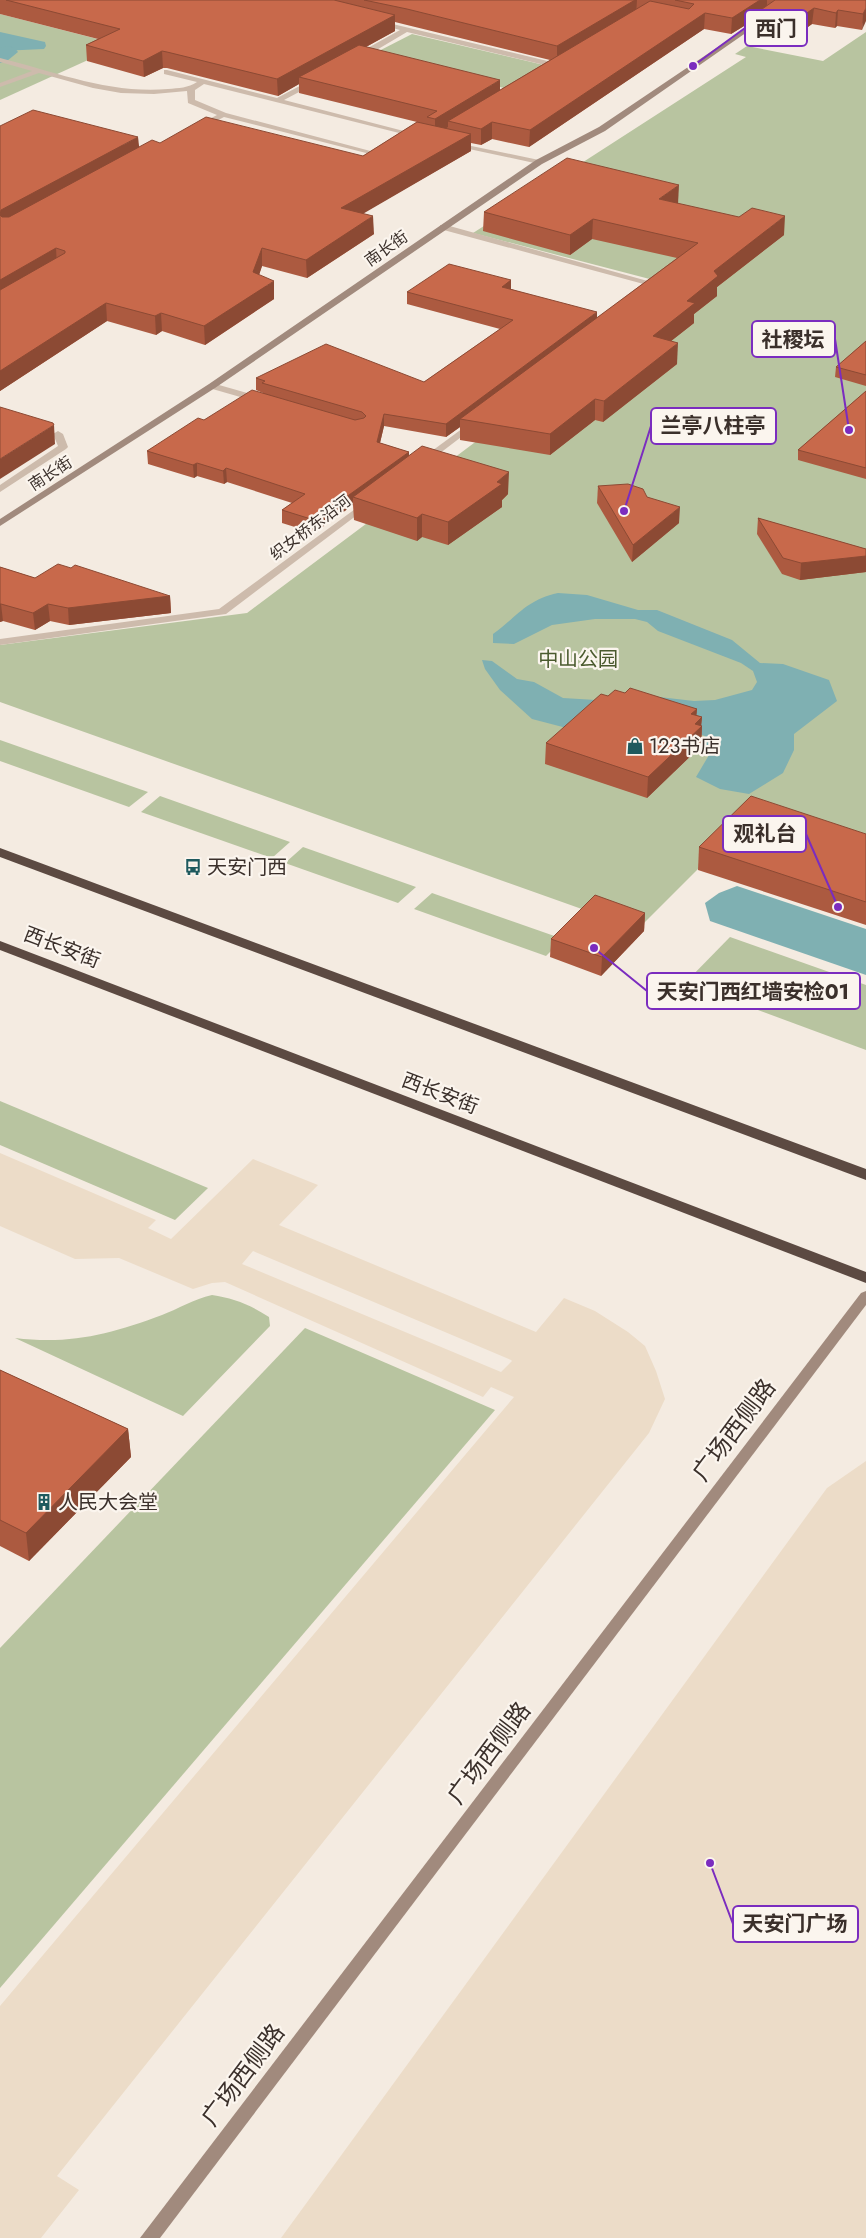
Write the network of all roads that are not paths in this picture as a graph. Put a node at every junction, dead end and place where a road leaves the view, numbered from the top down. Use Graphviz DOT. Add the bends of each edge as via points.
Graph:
graph roads {
  1 [pos="767,17"];
  2 [pos="368,20"];
  3 [pos="407,29"];
  4 [pos="368,59"];
  5 [pos="3,61"];
  6 [pos="565,61"];
  7 [pos="557,66"];
  8 [pos="39,71"];
  9 [pos="549,71"];
  10 [pos="167,72"];
  11 [pos="322,77"];
  12 [pos="203,81"];
  13 [pos="0,85"];
  14 [pos="191,89"];
  15 [pos="280,99"];
  16 [pos="224,114"];
  17 [pos="189,133"];
  18 [pos="426,138"];
  19 [pos="445,142"];
  20 [pos="374,153"];
  21 [pos="538,162"];
  22 [pos="443,227"];
  23 [pos="650,291"];
  24 [pos="212,386"];
  25 [pos="267,402"];
  26 [pos="483,416"];
  27 [pos="58,434"];
  28 [pos="412,469"];
  29 [pos="0,489"];
  30 [pos="372,499"];
  31 [pos="0,523"];
  32 [pos="0,642"];
  33 [pos="0,852"];
  34 [pos="0,945"];
  35 [pos="866,1175"];
  36 [pos="866,1278"];
  37 [pos="866,1296"];
  38 [pos="149,2238"];
  1 -- 21 [label="street, 南长街" via="602,129"];
  2 -- 3 [label="lane"];
  3 -- 4 [label="lane" via="356,58"];
  3 -- 7 [label="lane"];
  5 -- 8 [label="lane"];
  6 -- 7 [label="lane"];
  7 -- 9 [label="lane"];
  8 -- 13 [label="lane"];
  8 -- 14 [label="lane" via="92,86 123,90"];
  10 -- 12 [label="lane"];
  11 -- 15 [label="lane"];
  12 -- 14 [label="lane"];
  12 -- 15 [label="lane"];
  14 -- 16 [label="lane" via="191,101"];
  15 -- 18 [label="lane"];
  16 -- 17 [label="lane"];
  16 -- 20 [label="lane"];
  19 -- 21 [label="lane"];
  21 -- 22 [label="street, 南长街"];
  22 -- 23 [label="lane" via="658,285"];
  22 -- 24 [label="street, 南长街"];
  24 -- 25 [label="lane"];
  24 -- 31 [label="street, 南长街"];
  26 -- 28 [label="lane"];
  27 -- 29 [label="lane" via="63,447"];
  30 -- 32 [label="lane, 织女桥东沿河" via="222,612"];
  33 -- 35 [label="highway"];
  34 -- 36 [label="highway, 西长安街"];
  37 -- 38 [label="street, 广场西侧路"];
}
